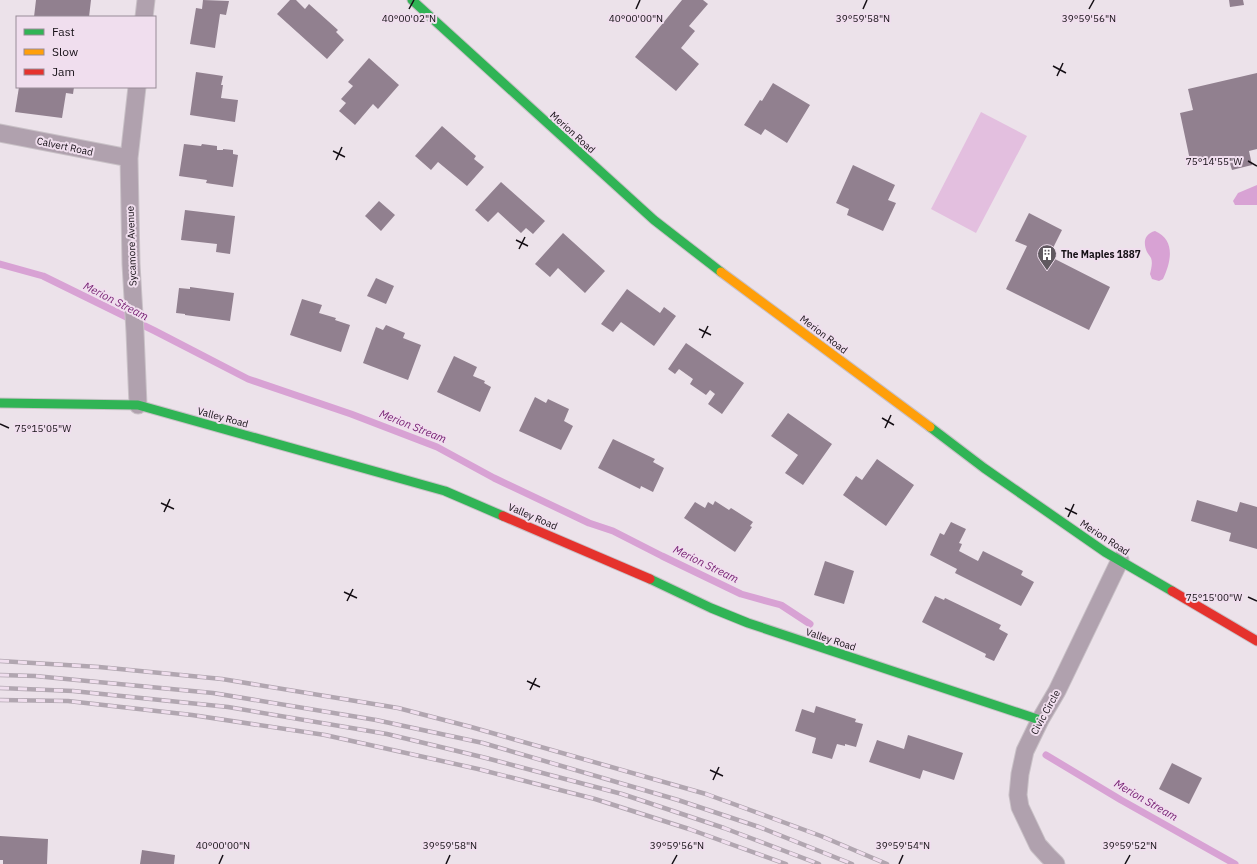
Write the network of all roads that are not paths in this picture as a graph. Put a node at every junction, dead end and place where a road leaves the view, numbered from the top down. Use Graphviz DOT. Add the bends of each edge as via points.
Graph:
graph roads {
  1 [pos="146,0"];
  2 [pos="412,0"];
  3 [pos="144,16"];
  4 [pos="137,88"];
  5 [pos="0,133"];
  6 [pos="129,158"];
  7 [pos="0,403"];
  8 [pos="138,405"];
  9 [pos="1120,560"];
  10 [pos="1257,641"];
  11 [pos="1040,720"];
  12 [pos="1056,864"];
  1 -- 3 [label="street"];
  2 -- 9 [label="street, Merion Road" via="666,230 984,468"];
  4 -- 6 [label="street, Sycamore Avenue"];
  5 -- 6 [label="street, Calvert Road"];
  6 -- 8 [label="street, Sycamore Avenue"];
  7 -- 8 [label="street, Valley Road"];
  8 -- 11 [label="street, Valley Road" via="445,491 748,623"];
  9 -- 10 [label="street, Merion Road"];
  9 -- 11 [label="street, Civic Circle" via="1057,691"];
  11 -- 12 [label="street, Civic Circle" via="1025,751 1018,795 1020,807 1038,845"];
}
